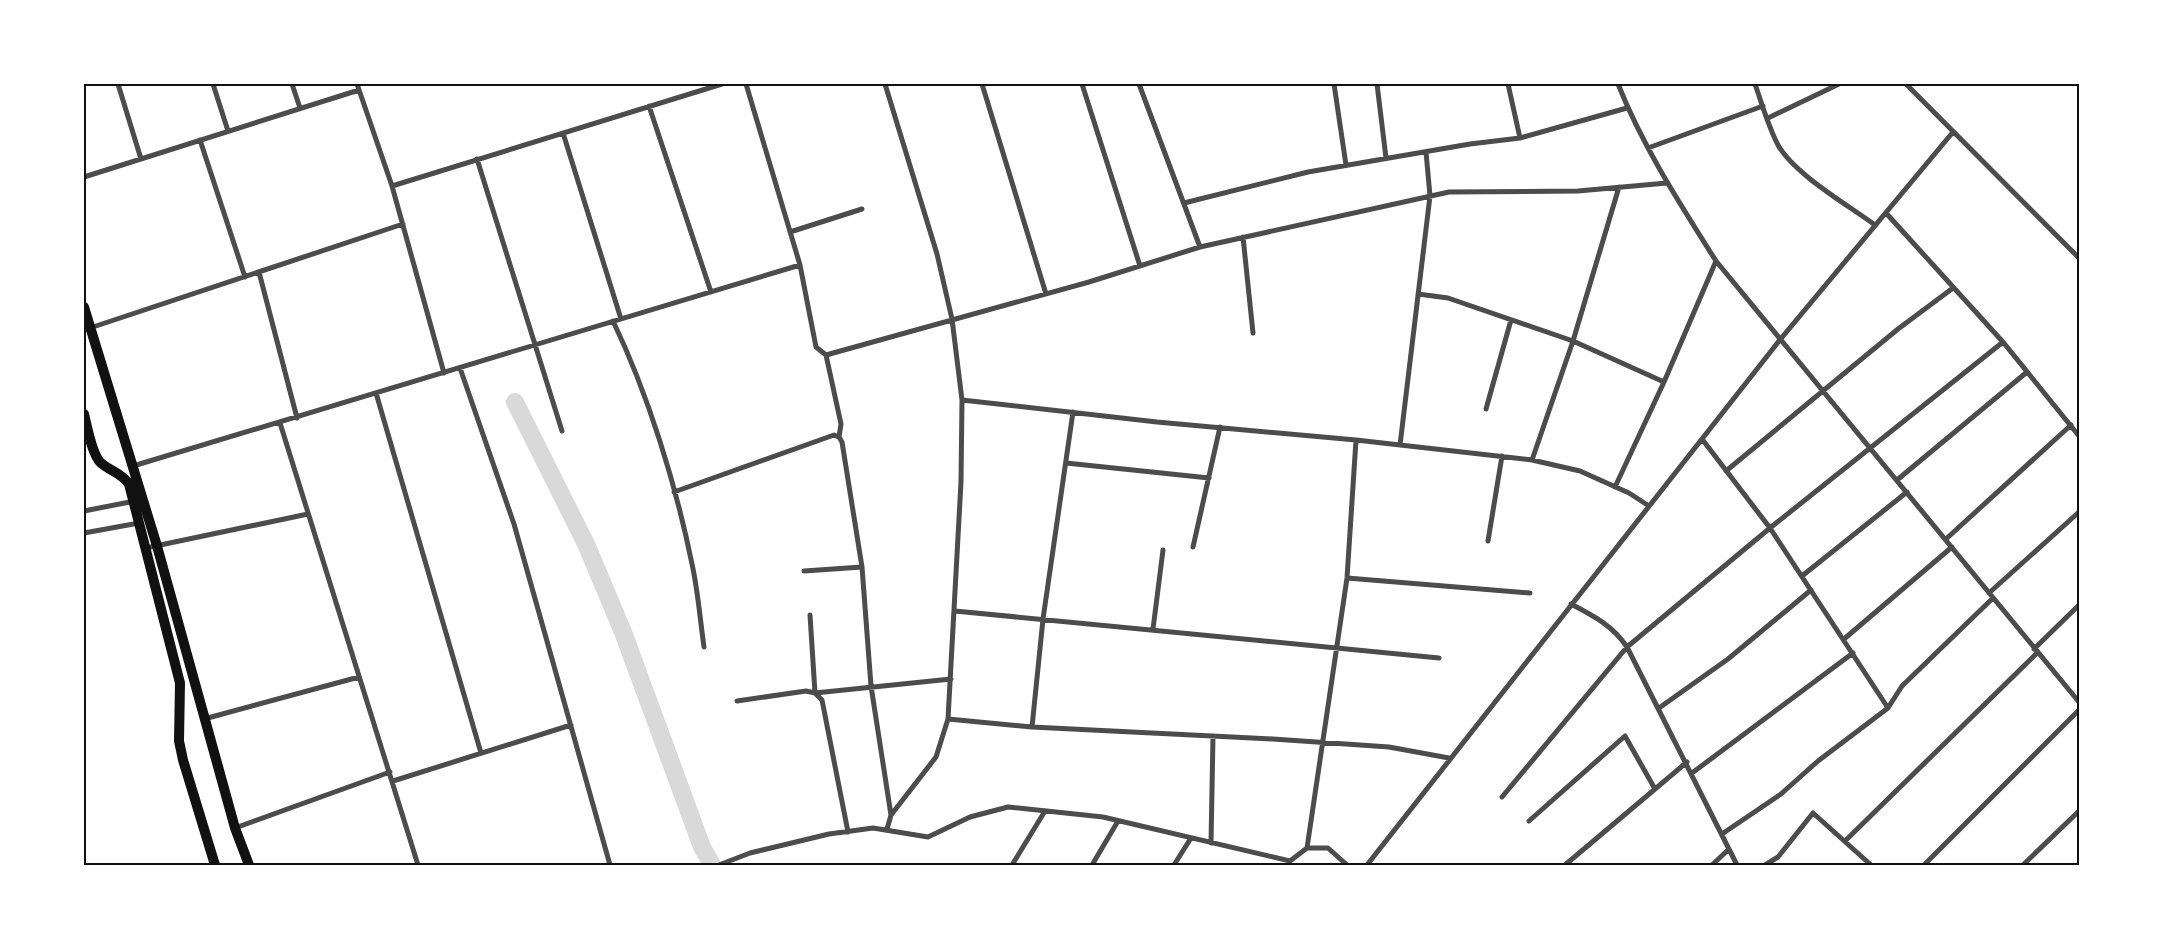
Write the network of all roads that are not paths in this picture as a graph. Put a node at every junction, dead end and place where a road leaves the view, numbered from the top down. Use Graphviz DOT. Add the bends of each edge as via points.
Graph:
graph roads {
  1 [pos="118,84"];
  2 [pos="213,84"];
  3 [pos="292,84"];
  4 [pos="357,84"];
  5 [pos="722,84"];
  6 [pos="746,84"];
  7 [pos="885,84"];
  8 [pos="982,84"];
  9 [pos="1082,84"];
  10 [pos="1138,84"];
  11 [pos="1334,84"];
  12 [pos="1378,84"];
  13 [pos="1508,84"];
  14 [pos="1618,84"];
  15 [pos="1754,84"];
  16 [pos="1839,84"];
  17 [pos="1906,84"];
  18 [pos="359,90"];
  19 [pos="649,106"];
  20 [pos="1763,106"];
  21 [pos="300,108"];
  22 [pos="1627,108"];
  23 [pos="1768,118"];
  24 [pos="228,131"];
  25 [pos="1953,132"];
  26 [pos="563,133"];
  27 [pos="1520,138"];
  28 [pos="200,140"];
  29 [pos="1648,148"];
  30 [pos="1426,152"];
  31 [pos="1386,158"];
  32 [pos="141,159"];
  33 [pos="477,159"];
  34 [pos="1346,165"];
  35 [pos="84,177"];
  36 [pos="1667,183"];
  37 [pos="392,186"];
  38 [pos="1619,188"];
  39 [pos="1430,196"];
  40 [pos="1184,203"];
  41 [pos="862,209"];
  42 [pos="1886,213"];
  43 [pos="403,224"];
  44 [pos="1875,225"];
  45 [pos="790,232"];
  46 [pos="1244,237"];
  47 [pos="1200,247"];
  48 [pos="2079,258"];
  49 [pos="1716,261"];
  50 [pos="800,265"];
  51 [pos="1140,266"];
  52 [pos="259,272"];
  53 [pos="245,277"];
  54 [pos="1954,288"];
  55 [pos="711,292"];
  56 [pos="1046,294"];
  57 [pos="1418,294"];
  58 [pos="84,307"];
  59 [pos="621,319"];
  60 [pos="952,319"];
  61 [pos="1511,320"];
  62 [pos="613,322"];
  63 [pos="90,328"];
  64 [pos="1252,333"];
  65 [pos="1573,341"];
  66 [pos="1779,341"];
  67 [pos="2003,342"];
  68 [pos="533,346"];
  69 [pos="826,355"];
  70 [pos="460,368"];
  71 [pos="2027,372"];
  72 [pos="444,373"];
  73 [pos="1664,382"];
  74 [pos="1823,392"];
  75 [pos="376,393"];
  76 [pos="962,400"];
  77 [pos="1486,409"];
  78 [pos="1073,412"];
  79 [pos="84,414"];
  80 [pos="297,418"];
  81 [pos="280,423"];
  82 [pos="2071,425"];
  83 [pos="1220,427"];
  84 [pos="562,431"];
  85 [pos="2079,436"];
  86 [pos="839,437"];
  87 [pos="1702,439"];
  88 [pos="1356,440"];
  89 [pos="1400,445"];
  90 [pos="1871,449"];
  91 [pos="1502,456"];
  92 [pos="1532,460"];
  93 [pos="1066,463"];
  94 [pos="133,466"];
  95 [pos="1726,471"];
  96 [pos="1209,478"];
  97 [pos="1897,480"];
  98 [pos="1615,487"];
  99 [pos="674,492"];
  100 [pos="1907,492"];
  101 [pos="138,501"];
  102 [pos="1649,506"];
  103 [pos="84,511"];
  104 [pos="2079,512"];
  105 [pos="308,514"];
  106 [pos="144,522"];
  107 [pos="1770,528"];
  108 [pos="84,533"];
  109 [pos="1946,539"];
  110 [pos="1488,541"];
  111 [pos="157,546"];
  112 [pos="1193,547"];
  113 [pos="1952,547"];
  114 [pos="146,548"];
  115 [pos="1163,550"];
  116 [pos="862,567"];
  117 [pos="804,571"];
  118 [pos="1802,576"];
  119 [pos="1347,578"];
  120 [pos="1811,590"];
  121 [pos="1530,593"];
  122 [pos="1989,593"];
  123 [pos="1993,598"];
  124 [pos="1571,604"];
  125 [pos="2079,605"];
  126 [pos="955,611"];
  127 [pos="810,615"];
  128 [pos="1043,618"];
  129 [pos="1153,629"];
  130 [pos="1844,639"];
  131 [pos="704,647"];
  132 [pos="1628,647"];
  133 [pos="1337,648"];
  134 [pos="2036,651"];
  135 [pos="1853,653"];
  136 [pos="1439,658"];
  137 [pos="359,677"];
  138 [pos="951,679"];
  139 [pos="872,686"];
  140 [pos="814,693"];
  141 [pos="737,701"];
  142 [pos="2079,702"];
  143 [pos="1659,708"];
  144 [pos="1888,708"];
  145 [pos="2079,710"];
  146 [pos="204,719"];
  147 [pos="948,719"];
  148 [pos="570,725"];
  149 [pos="1032,728"];
  150 [pos="1213,736"];
  151 [pos="1323,744"];
  152 [pos="481,753"];
  153 [pos="1450,758"];
  154 [pos="1687,762"];
  155 [pos="390,772"];
  156 [pos="1692,773"];
  157 [pos="393,781"];
  158 [pos="1655,789"];
  159 [pos="1502,797"];
  160 [pos="1045,811"];
  161 [pos="2079,811"];
  162 [pos="891,815"];
  163 [pos="1118,821"];
  164 [pos="1529,822"];
  165 [pos="236,828"];
  166 [pos="887,829"];
  167 [pos="848,832"];
  168 [pos="1722,834"];
  169 [pos="1190,838"];
  170 [pos="1845,841"];
  171 [pos="1211,843"];
  172 [pos="1307,848"];
  173 [pos="1729,849"];
  174 [pos="729,863"];
  175 [pos="1290,863"];
  176 [pos="215,865"];
  177 [pos="249,865"];
  178 [pos="418,865"];
  179 [pos="610,865"];
  180 [pos="719,865"];
  181 [pos="1012,865"];
  182 [pos="1092,865"];
  183 [pos="1174,865"];
  184 [pos="1347,865"];
  185 [pos="1367,865"];
  186 [pos="1565,865"];
  187 [pos="1712,865"];
  188 [pos="1737,865"];
  189 [pos="1765,865"];
  190 [pos="1871,865"];
  191 [pos="1924,865"];
  192 [pos="2023,865"];
  1 -- 32 [label="street"];
  2 -- 24 [label="street"];
  3 -- 21 [label="street"];
  4 -- 18 [label="street"];
  5 -- 19 [label="street"];
  6 -- 45 [label="street"];
  7 -- 60 [label="street" via="937,254"];
  8 -- 56 [label="street"];
  9 -- 51 [label="street"];
  10 -- 40 [label="street"];
  11 -- 34 [label="street"];
  12 -- 31 [label="street"];
  13 -- 27 [label="street"];
  14 -- 22 [label="street"];
  15 -- 20 [label="street"];
  16 -- 23 [label="street"];
  17 -- 25 [label="street"];
  18 -- 21 [label="street"];
  18 -- 37 [label="street"];
  19 -- 26 [label="street"];
  19 -- 55 [label="street"];
  20 -- 23 [label="street"];
  20 -- 29 [label="street"];
  21 -- 24 [label="street"];
  22 -- 27 [label="street"];
  22 -- 29 [label="street"];
  23 -- 44 [label="street" via="1778,145 1789,160"];
  24 -- 28 [label="street"];
  25 -- 42 [label="street"];
  25 -- 48 [label="street"];
  26 -- 33 [label="street"];
  26 -- 59 [label="street"];
  27 -- 30 [label="street"];
  28 -- 32 [label="street"];
  28 -- 53 [label="street"];
  29 -- 36 [label="street"];
  30 -- 31 [label="street"];
  30 -- 39 [label="street"];
  31 -- 34 [label="street"];
  32 -- 35 [label="street"];
  33 -- 37 [label="street"];
  33 -- 68 [label="street"];
  34 -- 40 [label="street"];
  36 -- 38 [label="street"];
  36 -- 49 [label="street"];
  37 -- 43 [label="street"];
  38 -- 39 [label="street" via="1449,192"];
  38 -- 65 [label="street"];
  39 -- 46 [label="street"];
  39 -- 57 [label="street"];
  40 -- 47 [label="street"];
  41 -- 45 [label="street"];
  42 -- 44 [label="street"];
  42 -- 54 [label="street"];
  43 -- 52 [label="street"];
  43 -- 72 [label="street"];
  44 -- 66 [label="street"];
  45 -- 50 [label="street"];
  46 -- 47 [label="street"];
  46 -- 64 [label="street"];
  47 -- 51 [label="street"];
  49 -- 66 [label="street"];
  49 -- 73 [label="street"];
  50 -- 55 [label="street"];
  50 -- 69 [label="street" via="816,347"];
  51 -- 56 [label="street"];
  52 -- 53 [label="street"];
  52 -- 80 [label="street"];
  53 -- 63 [label="street"];
  54 -- 67 [label="street"];
  54 -- 74 [label="street"];
  55 -- 59 [label="street"];
  56 -- 60 [label="street"];
  57 -- 61 [label="street" via="1448,298"];
  57 -- 89 [label="street"];
  58 -- 63 [label="main road"];
  59 -- 62 [label="street"];
  60 -- 69 [label="street"];
  60 -- 76 [label="street"];
  61 -- 65 [label="street"];
  61 -- 77 [label="street"];
  62 -- 68 [label="street"];
  62 -- 99 [label="street" via="634,366"];
  63 -- 94 [label="main road"];
  65 -- 73 [label="street"];
  65 -- 92 [label="street"];
  66 -- 74 [label="street"];
  66 -- 87 [label="street"];
  67 -- 71 [label="street"];
  67 -- 90 [label="street"];
  68 -- 70 [label="street"];
  68 -- 84 [label="street"];
  69 -- 86 [label="street" via="841,424"];
  70 -- 72 [label="street"];
  70 -- 148 [label="street" via="514,524"];
  71 -- 82 [label="street"];
  71 -- 97 [label="street"];
  72 -- 75 [label="street"];
  73 -- 98 [label="street"];
  74 -- 90 [label="street"];
  74 -- 95 [label="street"];
  75 -- 80 [label="street"];
  75 -- 152 [label="street"];
  76 -- 78 [label="street"];
  76 -- 126 [label="street"];
  78 -- 83 [label="street"];
  78 -- 93 [label="street"];
  79 -- 101 [label="main road" via="97,458 125,478"];
  80 -- 81 [label="street"];
  81 -- 94 [label="street"];
  81 -- 105 [label="street"];
  82 -- 85 [label="street"];
  82 -- 109 [label="street"];
  83 -- 88 [label="street"];
  83 -- 96 [label="street"];
  86 -- 99 [label="street" via="834,435"];
  86 -- 116 [label="street"];
  87 -- 95 [label="street"];
  87 -- 102 [label="street"];
  88 -- 89 [label="street"];
  88 -- 119 [label="street"];
  89 -- 91 [label="street"];
  90 -- 97 [label="street"];
  90 -- 107 [label="street"];
  91 -- 92 [label="street"];
  91 -- 110 [label="street"];
  92 -- 98 [label="street" via="1580,471"];
  93 -- 96 [label="street"];
  93 -- 128 [label="street"];
  94 -- 101 [label="main road"];
  95 -- 107 [label="street"];
  96 -- 112 [label="street"];
  97 -- 100 [label="street"];
  98 -- 102 [label="street"];
  99 -- 131 [label="street" via="692,564"];
  100 -- 109 [label="street"];
  100 -- 118 [label="street"];
  101 -- 103 [label="street"];
  101 -- 106 [label="main road"];
  102 -- 124 [label="street"];
  104 -- 122 [label="street"];
  105 -- 111 [label="street"];
  105 -- 137 [label="street"];
  106 -- 108 [label="street"];
  106 -- 111 [label="main road"];
  106 -- 114 [label="main road"];
  107 -- 118 [label="street"];
  107 -- 132 [label="street"];
  109 -- 113 [label="street"];
  111 -- 114 [label="street"];
  111 -- 146 [label="main road"];
  113 -- 122 [label="street"];
  113 -- 130 [label="street"];
  114 -- 176 [label="main road" via="180,683 179,741"];
  115 -- 129 [label="street"];
  116 -- 117 [label="street"];
  116 -- 139 [label="street"];
  118 -- 120 [label="street"];
  119 -- 121 [label="street"];
  119 -- 133 [label="street"];
  120 -- 130 [label="street"];
  120 -- 143 [label="street" via="1728,659"];
  122 -- 123 [label="street"];
  123 -- 134 [label="street"];
  123 -- 144 [label="street" via="1902,686"];
  124 -- 132 [label="street" via="1618,633"];
  124 -- 153 [label="street"];
  125 -- 134 [label="street"];
  126 -- 128 [label="street"];
  126 -- 138 [label="street"];
  127 -- 140 [label="street"];
  128 -- 129 [label="street"];
  128 -- 149 [label="street"];
  129 -- 133 [label="street"];
  130 -- 135 [label="street"];
  132 -- 143 [label="street"];
  132 -- 159 [label="street"];
  133 -- 136 [label="street"];
  133 -- 151 [label="street"];
  134 -- 142 [label="street"];
  134 -- 170 [label="street"];
  135 -- 144 [label="street"];
  135 -- 156 [label="street"];
  137 -- 146 [label="street"];
  137 -- 155 [label="street"];
  138 -- 139 [label="street"];
  138 -- 147 [label="street"];
  139 -- 140 [label="street"];
  139 -- 162 [label="street"];
  140 -- 141 [label="street" via="806,691"];
  140 -- 167 [label="street" via="822,700"];
  143 -- 154 [label="street"];
  144 -- 168 [label="street" via="1818,761 1781,794"];
  145 -- 191 [label="street"];
  146 -- 165 [label="main road"];
  147 -- 149 [label="street"];
  147 -- 162 [label="street" via="936,757"];
  148 -- 152 [label="street"];
  148 -- 179 [label="street"];
  149 -- 150 [label="street"];
  150 -- 151 [label="street"];
  150 -- 171 [label="street"];
  151 -- 153 [label="street" via="1389,747"];
  151 -- 172 [label="street"];
  152 -- 157 [label="street"];
  153 -- 185 [label="street"];
  154 -- 156 [label="street"];
  154 -- 158 [label="street"];
  155 -- 157 [label="street"];
  155 -- 165 [label="street"];
  156 -- 168 [label="street"];
  157 -- 178 [label="street"];
  158 -- 164 [label="street" via="1625,736"];
  158 -- 186 [label="street"];
  160 -- 163 [label="street"];
  160 -- 166 [label="street" via="1008,807 970,818 928,837"];
  160 -- 181 [label="street"];
  161 -- 192 [label="street"];
  162 -- 166 [label="street"];
  163 -- 169 [label="street"];
  163 -- 182 [label="street"];
  165 -- 177 [label="main road"];
  166 -- 167 [label="street"];
  167 -- 174 [label="street" via="750,853"];
  168 -- 173 [label="street"];
  169 -- 171 [label="street"];
  169 -- 183 [label="street"];
  170 -- 189 [label="street" via="1812,812 1778,857"];
  170 -- 190 [label="street"];
  171 -- 175 [label="street"];
  172 -- 175 [label="street"];
  172 -- 184 [label="street" via="1328,848"];
  173 -- 187 [label="street"];
  173 -- 188 [label="street"];
  174 -- 180 [label="street"];
}
